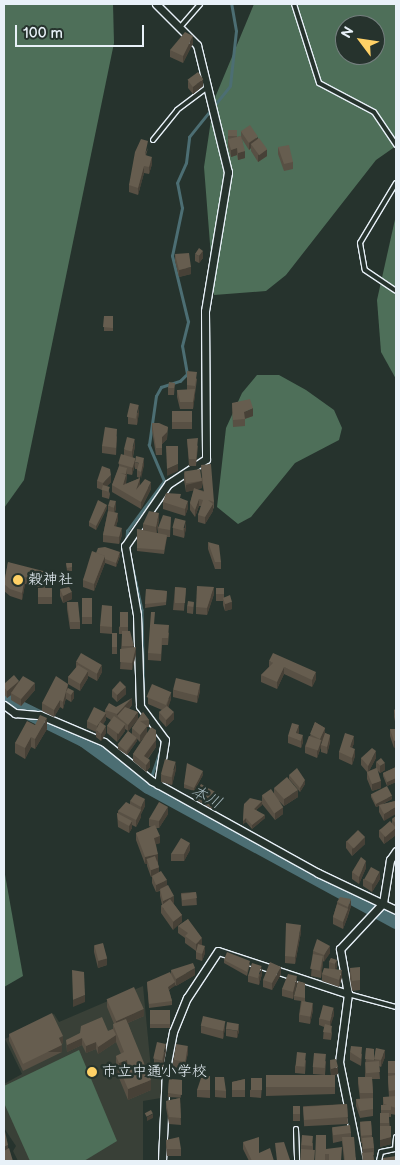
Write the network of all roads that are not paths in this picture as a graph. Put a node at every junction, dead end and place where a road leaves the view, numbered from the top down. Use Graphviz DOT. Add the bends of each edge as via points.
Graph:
graph roads {
  1 [pos="156,4"];
  2 [pos="200,4"];
  3 [pos="294,4"];
  4 [pos="182,26"];
  5 [pos="209,87"];
  6 [pos="153,140"];
  7 [pos="396,145"];
  8 [pos="396,183"];
  9 [pos="396,292"];
  10 [pos="4,704"];
  11 [pos="153,781"];
  12 [pos="396,851"];
  13 [pos="378,908"];
  14 [pos="396,910"];
  15 [pos="348,994"];
  16 [pos="396,1007"];
  17 [pos="296,1129"];
  18 [pos="396,1137"];
  19 [pos="162,1161"];
  20 [pos="297,1161"];
  21 [pos="359,1161"];
  22 [pos="379,1161"];
  1 -- 4 [label="street"];
  2 -- 4 [label="lane"];
  3 -- 7 [label="lane" via="319,83 374,112"];
  4 -- 5 [label="street" via="197,44"];
  5 -- 6 [label="lane" via="177,110"];
  5 -- 11 [label="street" via="228,172 205,311 206,459 168,484 125,546 137,615 140,706 165,740"];
  8 -- 9 [label="lane" via="360,243 365,270"];
  10 -- 11 [label="street" via="30,717 40,715 104,742"];
  11 -- 13 [label="street"];
  12 -- 13 [label="street" via="390,860"];
  13 -- 14 [label="street"];
  13 -- 15 [label="street" via="340,949"];
  15 -- 16 [label="lane"];
  15 -- 19 [label="street" via="218,951 187,998 173,1032 166,1068"];
  15 -- 21 [label="street" via="339,1062"];
  17 -- 20 [label="lane"];
  18 -- 22 [label="lane" via="396,1149 381,1152"];
}
